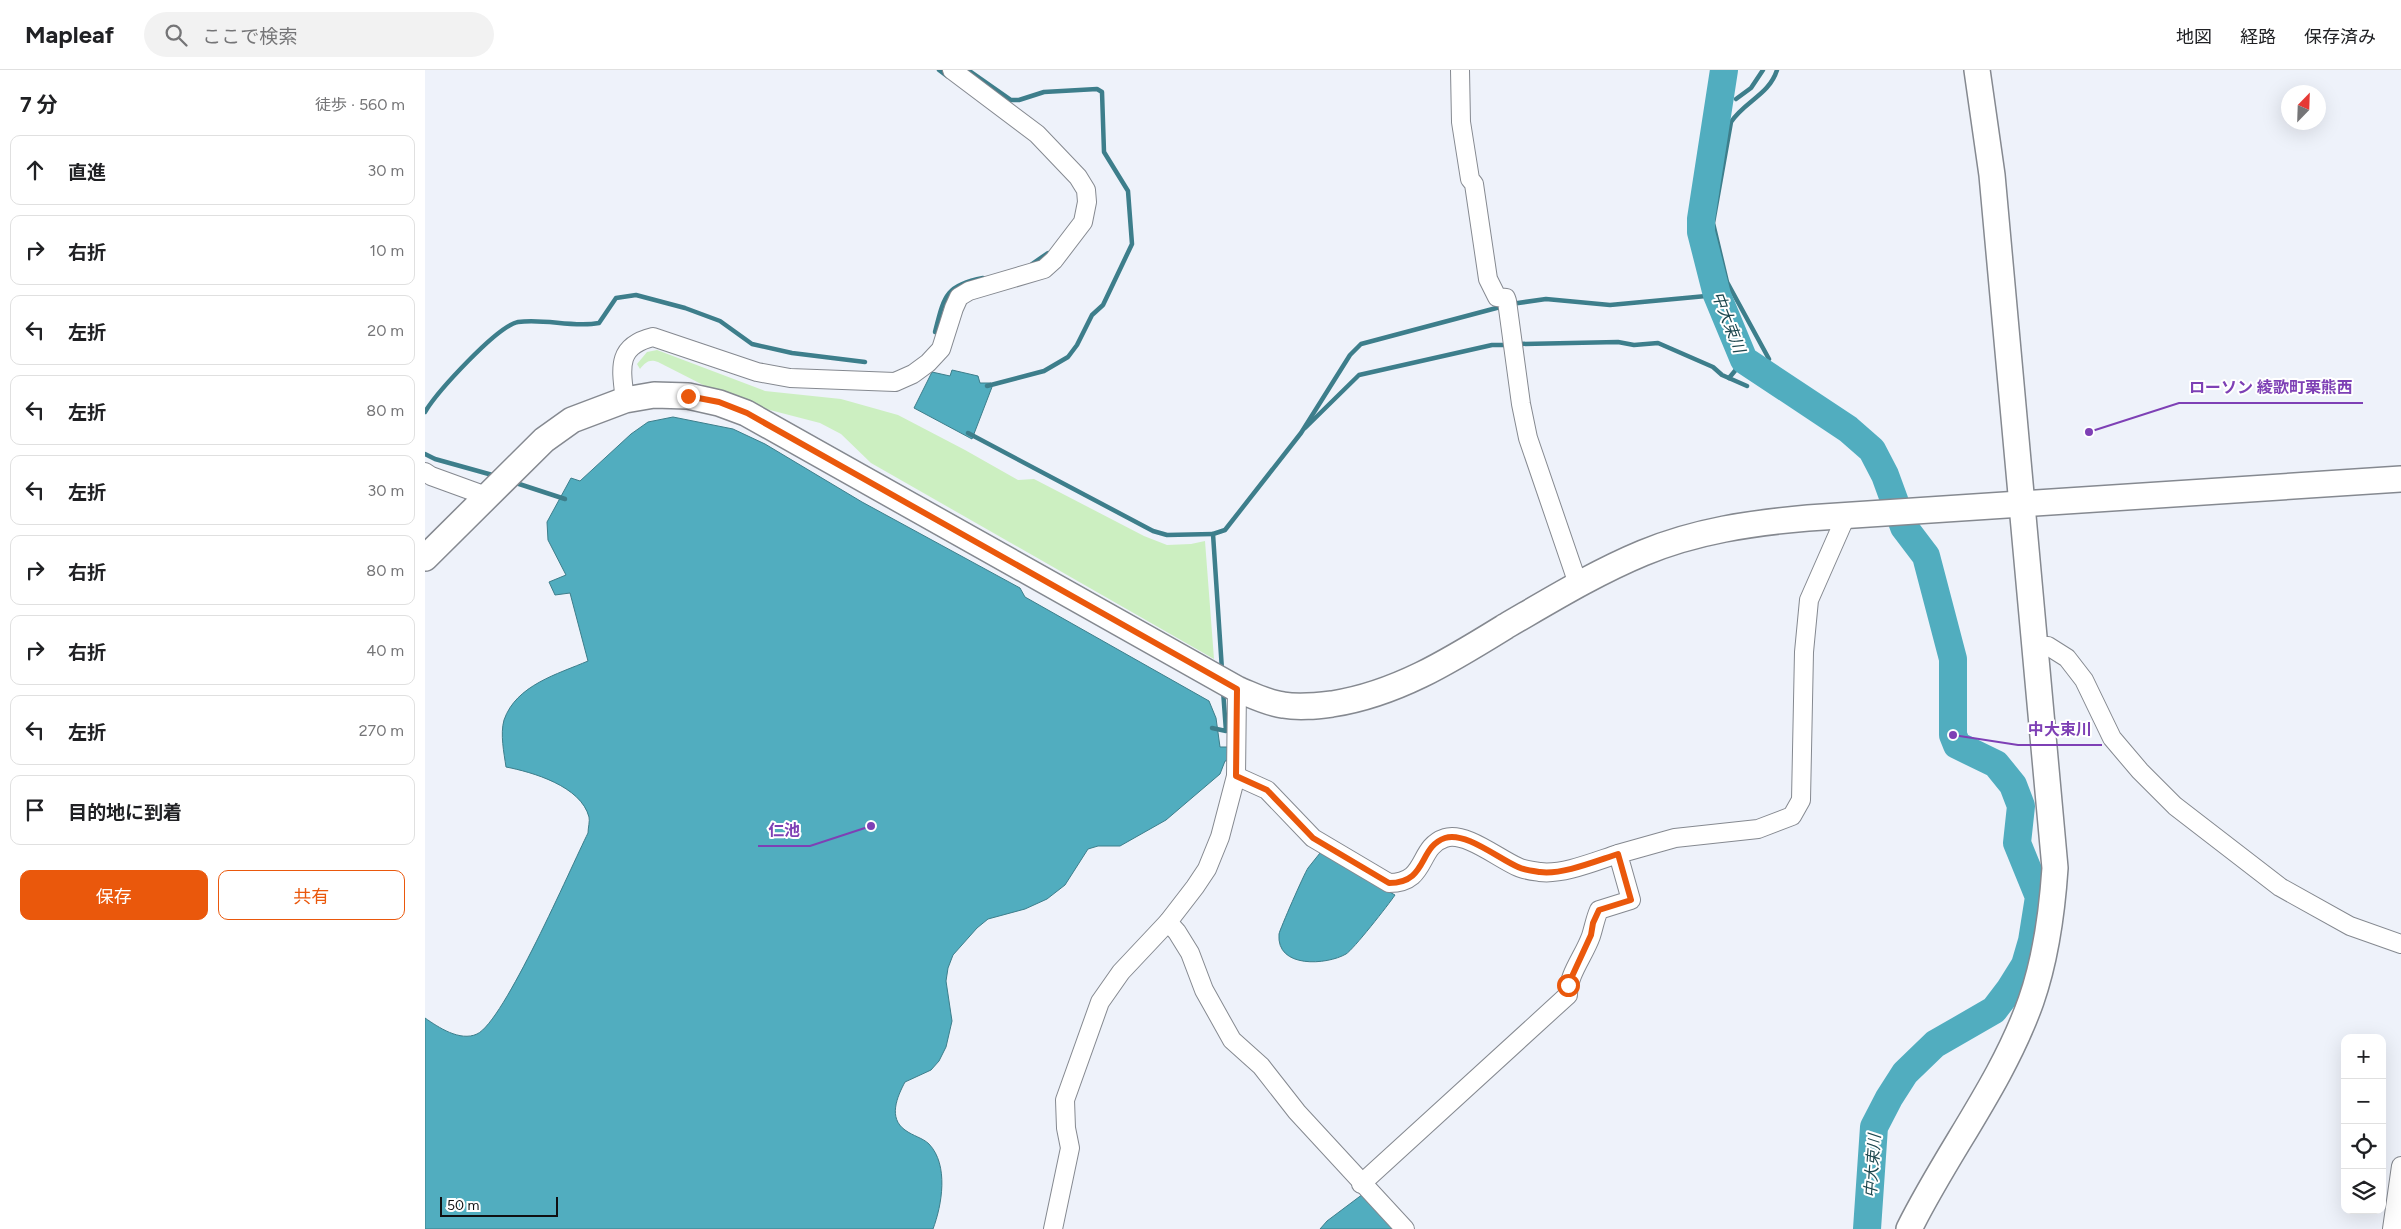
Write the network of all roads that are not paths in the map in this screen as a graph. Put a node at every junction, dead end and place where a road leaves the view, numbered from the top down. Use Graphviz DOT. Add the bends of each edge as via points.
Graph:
graph roads {
  1 [pos="952,70"];
  2 [pos="1460,70"];
  3 [pos="1977,70"];
  4 [pos="625,400"];
  5 [pos="425,472"];
  6 [pos="2401,479"];
  7 [pos="489,492"];
  8 [pos="2023,504"];
  9 [pos="1845,516"];
  10 [pos="425,558"];
  11 [pos="1578,584"];
  12 [pos="2035,646"];
  13 [pos="1228,685"];
  14 [pos="1236,776"];
  15 [pos="1618,854"];
  16 [pos="1167,922"];
  17 [pos="2401,944"];
  18 [pos="2401,1166"];
  19 [pos="1361,1184"];
  20 [pos="1053,1229"];
  21 [pos="1405,1229"];
  22 [pos="1909,1229"];
  23 [pos="2393,1229"];
  1 -- 4 [label="street" via="1037,134 1067,164 1086,190 1083,222 1054,260 1045,269 969,291 959,297 941,349 913,374 895,382 782,377 757,372 653,337 629,347 623,358"];
  2 -- 11 [label="street" via="1461,122 1488,279 1497,298 1506,298 1528,438"];
  3 -- 8 [label="street" via="1992,175"];
  4 -- 7 [label="street" via="572,420 544,440"];
  4 -- 13 [label="street" via="688,396 719,402 747,413"];
  5 -- 7 [label="street"];
  6 -- 8 [label="street"];
  7 -- 10 [label="street"];
  8 -- 9 [label="street"];
  8 -- 12 [label="street"];
  9 -- 11 [label="street" via="1750,524 1699,534 1643,553"];
  9 -- 15 [label="street" via="1809,600 1804,652 1801,800 1792,816 1758,829 1675,838"];
  11 -- 13 [label="street" via="1430,672 1390,690 1351,701 1284,706"];
  12 -- 17 [label="street" via="2048,646 2067,658 2084,680 2112,738 2175,806 2279,887 2350,926"];
  12 -- 22 [label="street" via="2055,868 2043,959 2017,1035"];
  13 -- 14 [label="street"];
  14 -- 15 [label="street" via="1267,790 1313,838 1389,883 1403,883 1414,875 1431,849 1444,838 1458,837 1519,868 1542,873"];
  14 -- 16 [label="street" via="1220,836 1207,869"];
  15 -- 19 [label="street" via="1631,900 1599,910 1568,985 1568,995"];
  16 -- 19 [label="street" via="1190,954 1204,990 1232,1040 1261,1066"];
  16 -- 20 [label="street" via="1121,972 1100,1002 1065,1100 1070,1148"];
  18 -- 23 [label="street"];
  19 -- 21 [label="street"];
}
